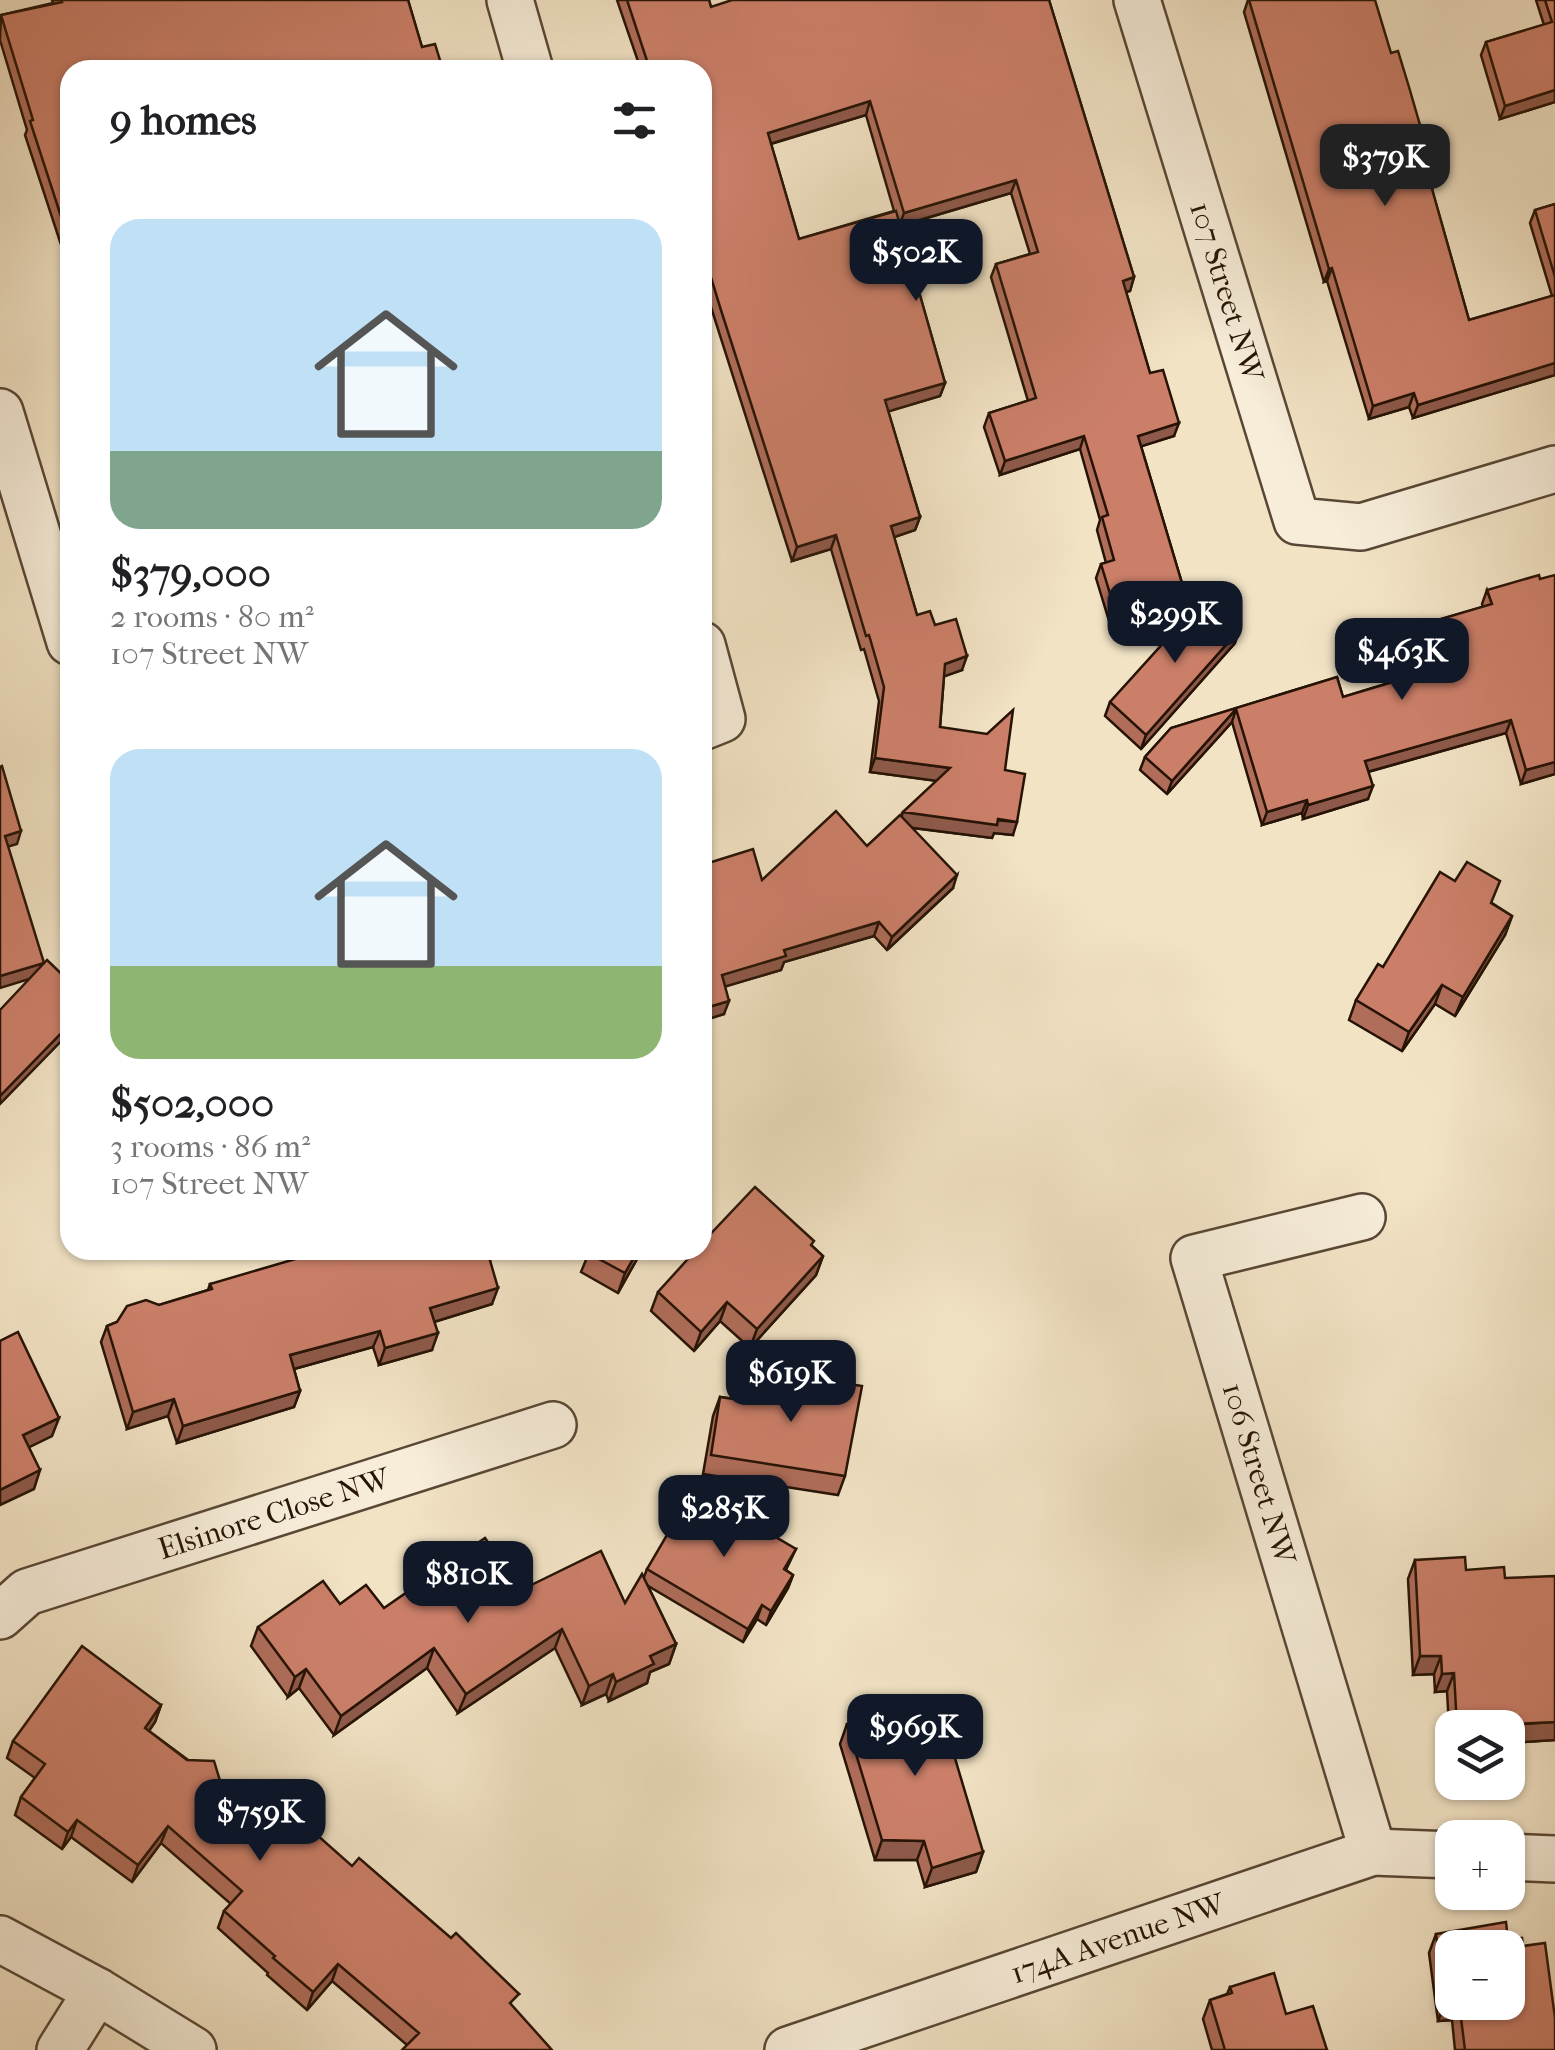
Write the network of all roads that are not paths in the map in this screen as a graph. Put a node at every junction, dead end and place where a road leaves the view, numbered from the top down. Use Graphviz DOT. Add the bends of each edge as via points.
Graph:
graph roads {
  1 [pos="510,0"];
  2 [pos="1137,0"];
  3 [pos="527,60"];
  4 [pos="0,412"];
  5 [pos="1555,469"];
  6 [pos="60,609"];
  7 [pos="1362,1217"];
  8 [pos="553,1425"];
  9 [pos="0,1616"];
  10 [pos="1374,1852"];
  11 [pos="1435,1854"];
  12 [pos="1525,1858"];
  13 [pos="1555,1859"];
  14 [pos="0,1939"];
  15 [pos="96,1991"];
  16 [pos="60,2050"];
  17 [pos="193,2050"];
  18 [pos="788,2050"];
  1 -- 3 [label="street"];
  2 -- 5 [label="street, 107 Street NW" via="1297,522 1362,528"];
  4 -- 6 [label="street"];
  7 -- 10 [label="street, 106 Street NW" via="1194,1258"];
  8 -- 9 [label="street, Elsinore Close NW" via="27,1592"];
  10 -- 11 [label="street, 174A Avenue NW"];
  10 -- 18 [label="street, 174A Avenue NW"];
  12 -- 13 [label="street"];
  14 -- 15 [label="street"];
  15 -- 16 [label="street"];
  15 -- 17 [label="street"];
}
